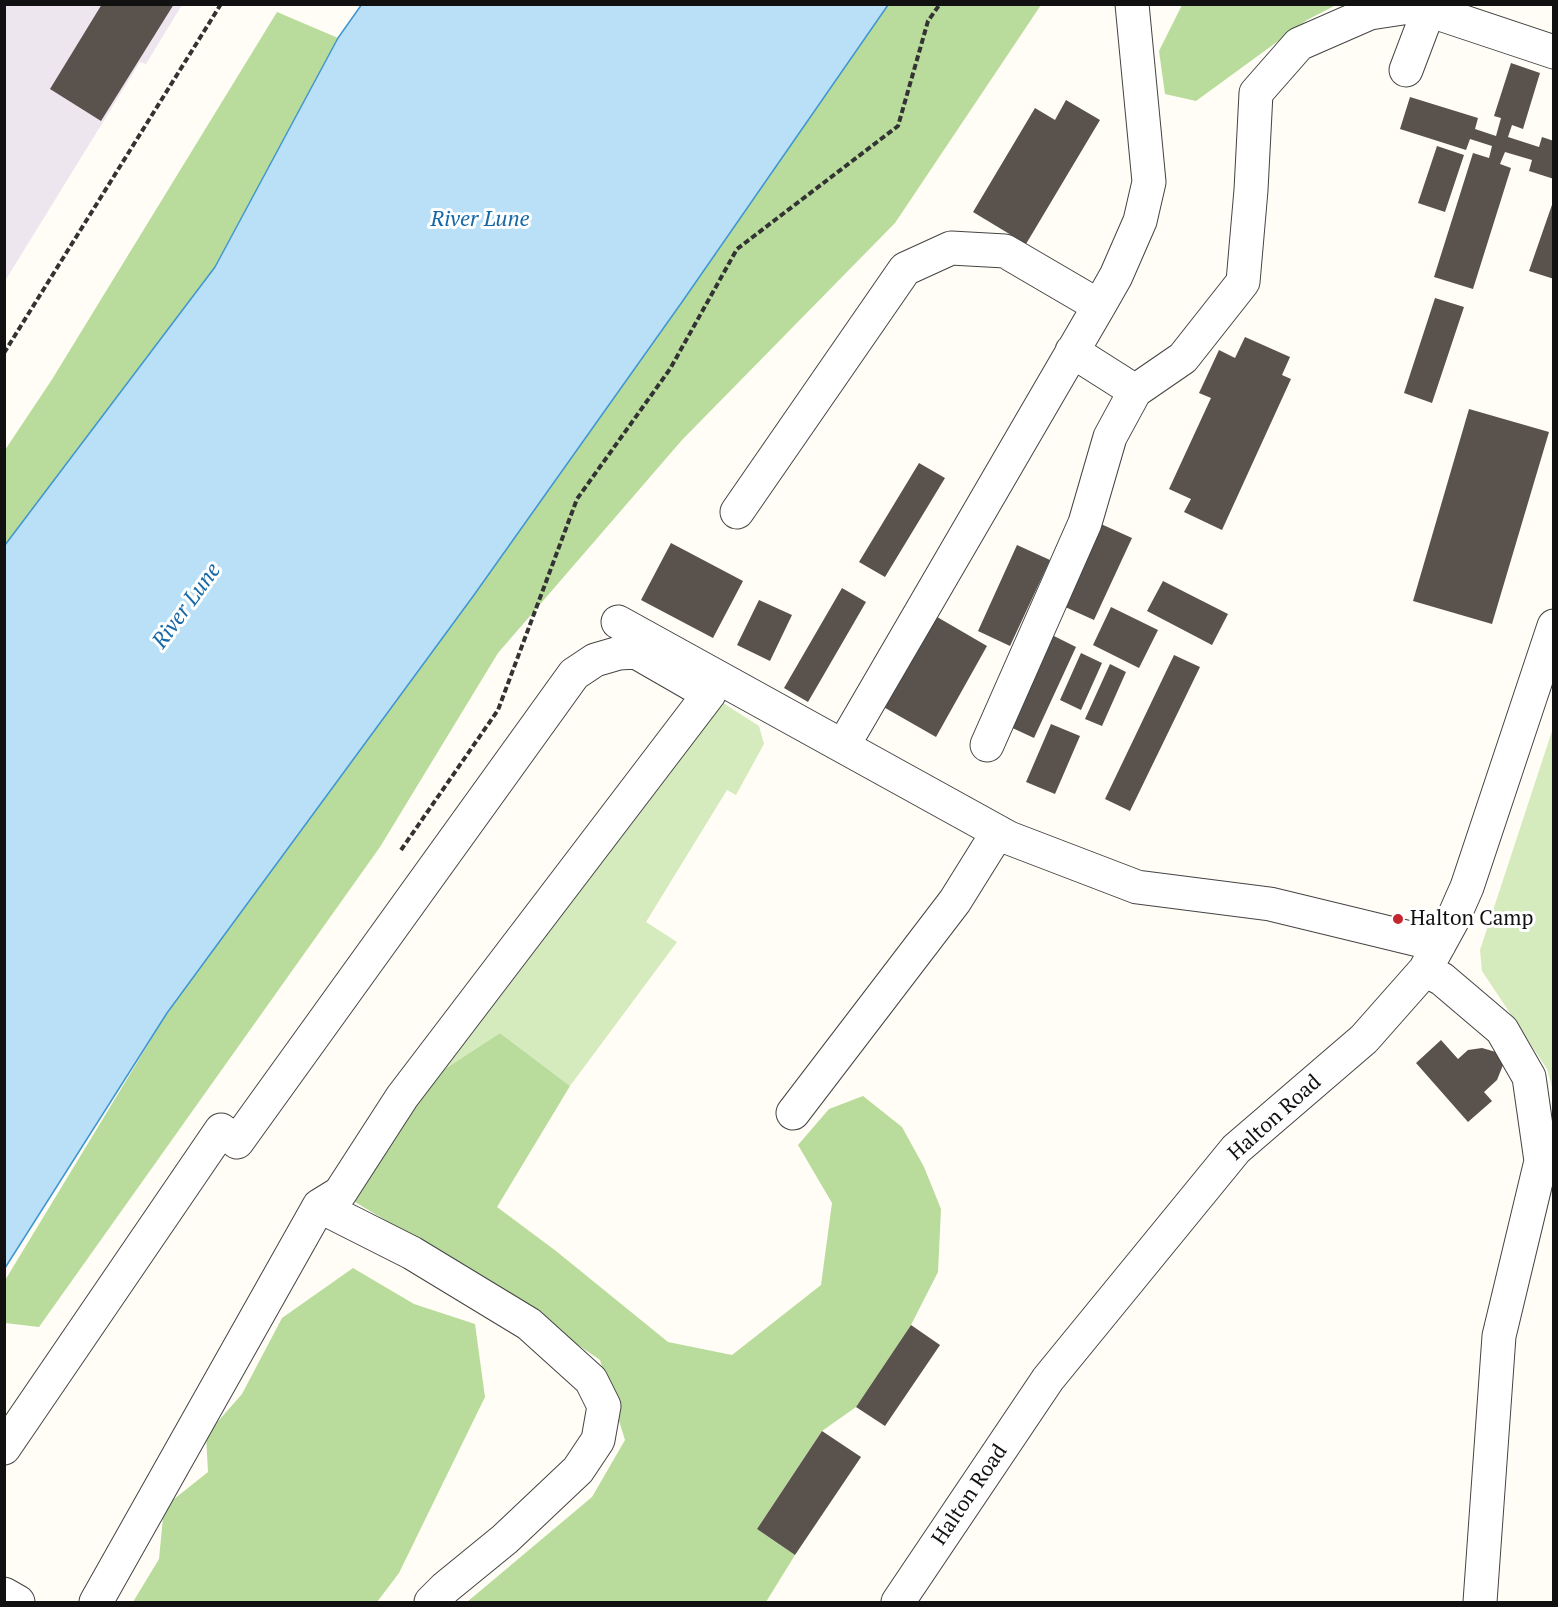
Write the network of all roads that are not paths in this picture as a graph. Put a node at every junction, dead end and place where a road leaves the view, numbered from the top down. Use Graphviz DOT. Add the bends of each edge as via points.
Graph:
graph roads {
  1 [pos="1132,4"];
  2 [pos="1430,7"];
  3 [pos="1554,51"];
  4 [pos="1406,69"];
  5 [pos="1099,306"];
  6 [pos="1072,351"];
  7 [pos="1135,391"];
  8 [pos="737,512"];
  9 [pos="618,622"];
  10 [pos="1554,626"];
  11 [pos="843,746"];
  12 [pos="987,746"];
  13 [pos="998,832"];
  14 [pos="1432,958"];
  15 [pos="793,1113"];
  16 [pos="319,1206"];
  17 [pos="4,1448"];
  18 [pos="4,1594"];
  19 [pos="18,1602"];
  20 [pos="96,1602"];
  21 [pos="431,1602"];
  22 [pos="898,1602"];
  23 [pos="1480,1602"];
  1 -- 5 [label="street" via="1149,182 1140,221"];
  2 -- 3 [label="street"];
  2 -- 4 [label="street"];
  2 -- 7 [label="street" via="1370,14 1299,44 1256,93 1243,282 1183,358"];
  5 -- 6 [label="street"];
  5 -- 8 [label="street" via="1005,251 951,248 905,269"];
  6 -- 7 [label="street"];
  6 -- 11 [label="street"];
  7 -- 12 [label="street" via="1110,437 1085,523"];
  9 -- 11 [label="street"];
  10 -- 14 [label="street, Halton Road" via="1467,887"];
  11 -- 13 [label="street"];
  13 -- 14 [label="street" via="1137,887 1270,904"];
  13 -- 15 [label="street" via="955,901"];
  14 -- 22 [label="street, Halton Road" via="1364,1039 1236,1149 1048,1379"];
  14 -- 23 [label="street" via="1442,980 1502,1030 1529,1077 1541,1161 1499,1336"];
  16 -- 17 [label="street" via="340,1193 402,1097 709,694 636,652 595,660 574,674 237,1142 221,1130"];
  16 -- 20 [label="street"];
  16 -- 21 [label="street" via="412,1253 529,1324 591,1380 604,1406 598,1440 578,1470"];
  18 -- 19 [label="street"];
}
